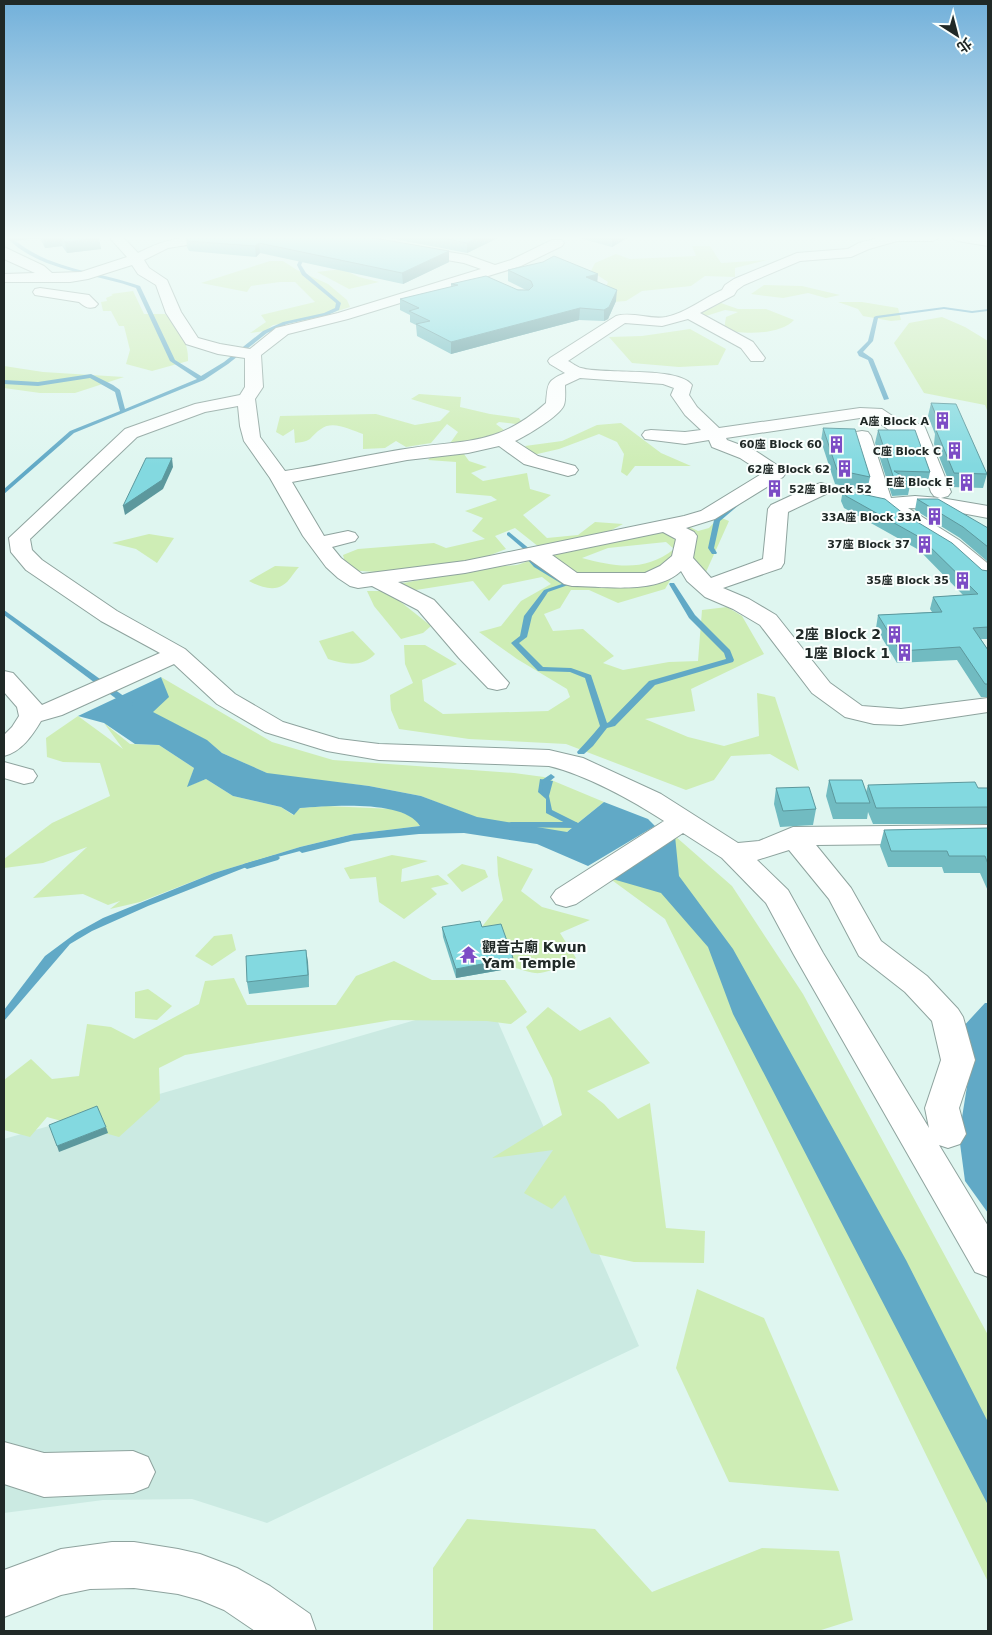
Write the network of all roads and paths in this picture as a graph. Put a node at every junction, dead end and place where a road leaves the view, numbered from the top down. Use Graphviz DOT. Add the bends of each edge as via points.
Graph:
graph roads {
  1 [pos="174,313"];
  2 [pos="351,313"];
  3 [pos="687,313"];
  4 [pos="717,313"];
  5 [pos="709,324"];
  6 [pos="246,353"];
  7 [pos="757,358"];
  8 [pos="578,373"];
  9 [pos="246,399"];
  10 [pos="651,435"];
  11 [pos="716,435"];
  12 [pos="862,436"];
  13 [pos="502,440"];
  14 [pos="568,470"];
  15 [pos="280,478"];
  16 [pos="796,480"];
  17 [pos="947,499"];
  18 [pos="879,502"];
  19 [pos="988,512"];
  20 [pos="667,526"];
  21 [pos="988,531"];
  22 [pos="348,537"];
  23 [pos="319,544"];
  24 [pos="536,554"];
  25 [pos="682,558"];
  26 [pos="988,576"];
  27 [pos="376,580"];
  28 [pos="707,587"];
  29 [pos="177,654"];
  30 [pos="4,678"];
  31 [pos="497,683"];
  32 [pos="988,705"];
  33 [pos="42,713"];
  34 [pos="4,748"];
  35 [pos="675,826"];
  36 [pos="988,834"];
  37 [pos="792,836"];
  38 [pos="732,852"];
  39 [pos="566,897"];
  40 [pos="948,1134"];
  41 [pos="988,1260"];
  42 [pos="4,1463"];
  43 [pos="133,1472"];
  44 [pos="4,1594"];
  45 [pos="293,1631"];
  1 -- 6 [label="street" via="192,341 218,350"];
  2 -- 6 [label="street" via="282,331"];
  3 -- 5 [label="street"];
  3 -- 8 [label="street" via="668,321 621,319 556,361"];
  4 -- 5 [label="street"];
  5 -- 7 [label="street" via="747,345"];
  6 -- 9 [label="street" via="254,387"];
  8 -- 11 [label="street" via="665,378 683,385 680,395 690,411"];
  8 -- 13 [label="street" via="557,382 555,405 545,415 530,427"];
  9 -- 15 [label="street" via="252,439"];
  9 -- 29 [label="street" via="201,408 131,433 19,538 22,552 34,565 109,616"];
  10 -- 11 [label="street" via="685,438"];
  11 -- 17 [label="street" via="860,413 876,413 895,426 915,420"];
  11 -- 20 [label="street" via="719,443 747,454 776,472 708,515"];
  12 -- 18 [label="street"];
  13 -- 14 [label="street" via="531,460"];
  13 -- 15 [label="street" via="482,446 407,454"];
  15 -- 23 [label="street"];
  16 -- 28 [label="street" via="830,491 778,509 773,563"];
  17 -- 18 [label="street"];
  17 -- 19 [label="street"];
  17 -- 21 [label="street"];
  18 -- 26 [label="street" via="948,542"];
  20 -- 24 [label="street"];
  20 -- 25 [label="street" via="686,536"];
  22 -- 23 [label="street"];
  23 -- 27 [label="street" via="347,577 358,582"];
  24 -- 25 [label="street" via="572,579 649,580 668,571"];
  24 -- 27 [label="street"];
  25 -- 28 [label="street"];
  27 -- 31 [label="street" via="426,605"];
  28 -- 32 [label="street" via="768,620 820,688 854,712 901,718"];
  29 -- 33 [label="street"];
  29 -- 35 [label="street" via="226,699 274,727 336,746 379,752 549,758 574,764 651,800"];
  30 -- 33 [label="street" via="29,705"];
  33 -- 34 [label="street"];
  35 -- 38 [label="street"];
  35 -- 39 [label="street"];
  36 -- 37 [label="street"];
  37 -- 38 [label="street" via="774,847 750,853"];
  37 -- 40 [label="street" via="841,895 870,948 916,984 946,1017 958,1060 942,1108"];
  38 -- 41 [label="street" via="778,897"];
  42 -- 43 [label="street" via="44,1475"];
  44 -- 45 [label="street" via="67,1570 103,1564 158,1566 240,1594"];
}
